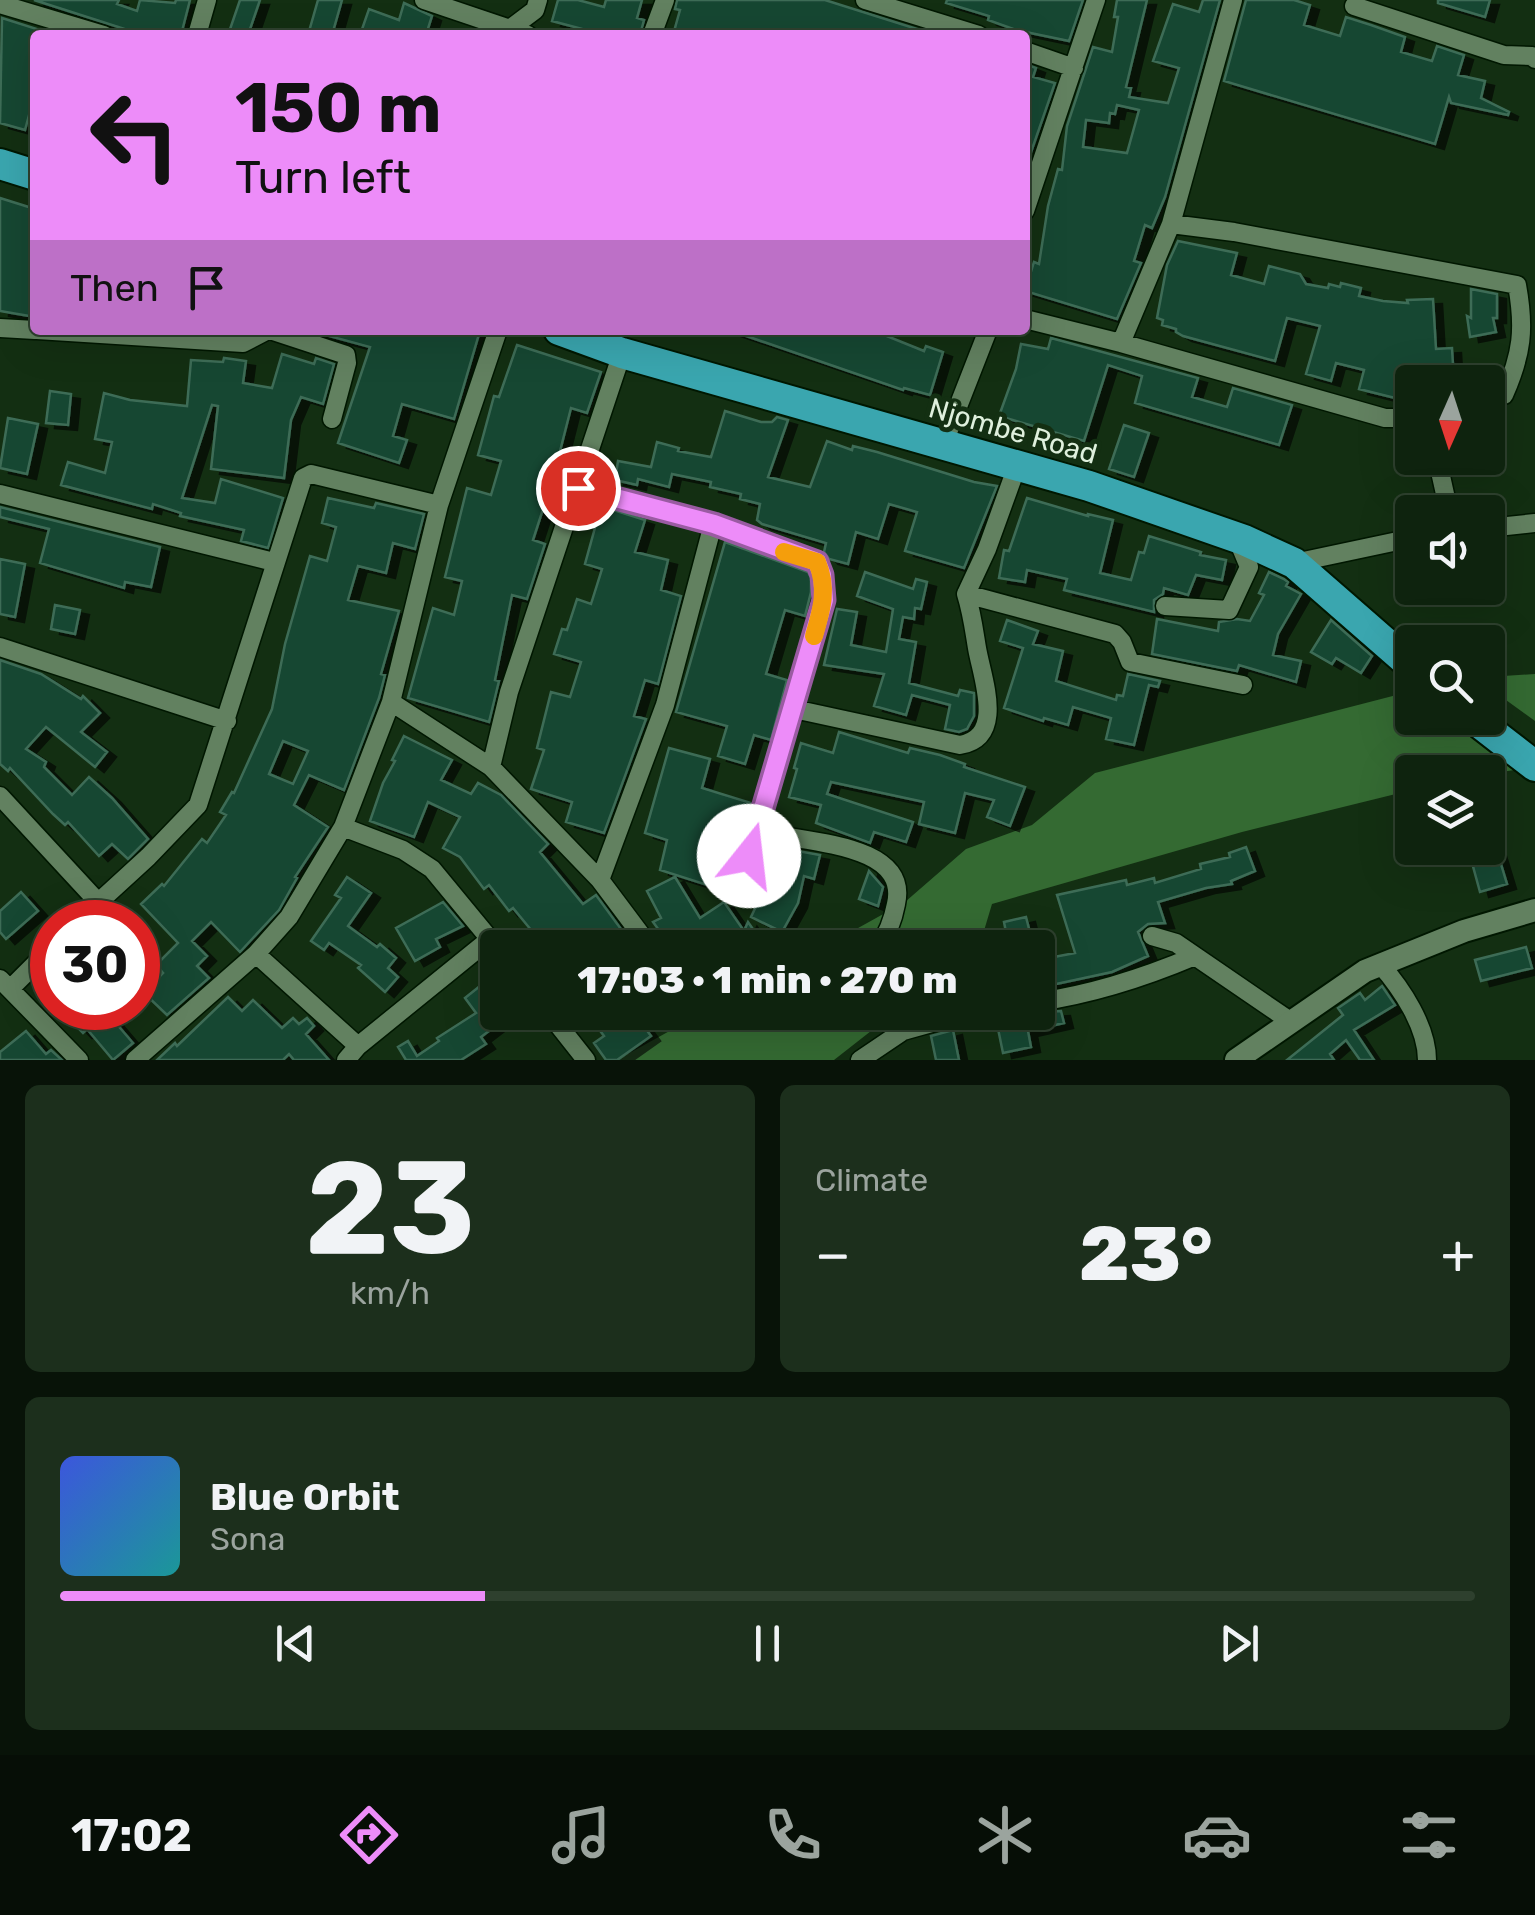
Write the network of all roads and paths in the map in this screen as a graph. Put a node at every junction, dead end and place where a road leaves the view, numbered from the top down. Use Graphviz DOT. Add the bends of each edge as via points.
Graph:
graph roads {
  1 [pos="207,0"];
  2 [pos="424,0"];
  3 [pos="538,0"];
  4 [pos="666,0"];
  5 [pos="865,0"];
  6 [pos="1096,0"];
  7 [pos="1233,0"];
  8 [pos="1335,0"];
  9 [pos="1358,3"];
  10 [pos="0,4"];
  11 [pos="87,30"];
  12 [pos="198,30"];
  13 [pos="513,30"];
  14 [pos="520,30"];
  15 [pos="654,30"];
  16 [pos="963,30"];
  17 [pos="1030,53"];
  18 [pos="1535,59"];
  19 [pos="1074,68"];
  20 [pos="0,164"];
  21 [pos="30,173"];
  22 [pos="1030,193"];
  23 [pos="1171,224"];
  24 [pos="1030,320"];
  25 [pos="0,328"];
  26 [pos="30,330"];
  27 [pos="111,335"];
  28 [pos="261,335"];
  29 [pos="285,335"];
  30 [pos="496,335"];
  31 [pos="573,335"];
  32 [pos="986,335"];
  33 [pos="1121,343"];
  34 [pos="622,353"];
  35 [pos="1505,392"];
  36 [pos="1395,418"];
  37 [pos="332,420"];
  38 [pos="943,445"];
  39 [pos="1016,466"];
  40 [pos="578,488"];
  41 [pos="0,494"];
  42 [pos="439,506"];
  43 [pos="1535,523"];
  44 [pos="714,524"];
  45 [pos="1505,526"];
  46 [pos="1237,538"];
  47 [pos="1395,542"];
  48 [pos="274,562"];
  49 [pos="1294,563"];
  50 [pos="966,594"];
  51 [pos="1165,606"];
  52 [pos="0,646"];
  53 [pos="1395,651"];
  54 [pos="1243,684"];
  55 [pos="392,702"];
  56 [pos="794,709"];
  57 [pos="227,721"];
  58 [pos="1494,735"];
  59 [pos="1535,766"];
  60 [pos="491,767"];
  61 [pos="0,796"];
  62 [pos="759,819"];
  63 [pos="343,828"];
  64 [pos="600,880"];
  65 [pos="739,892"];
  66 [pos="96,900"];
  67 [pos="100,900"];
  68 [pos="1535,910"];
  69 [pos="482,930"];
  70 [pos="638,930"];
  71 [pos="887,930"];
  72 [pos="1152,936"];
  73 [pos="256,954"];
  74 [pos="480,954"];
  75 [pos="1195,956"];
  76 [pos="30,964"];
  77 [pos="1380,964"];
  78 [pos="5,984"];
  79 [pos="1055,999"];
  80 [pos="1290,1022"];
  81 [pos="562,1030"];
  82 [pos="906,1030"];
  83 [pos="352,1053"];
  84 [pos="79,1060"];
  85 [pos="135,1060"];
  86 [pos="586,1060"];
  87 [pos="860,1060"];
  88 [pos="1236,1060"];
  89 [pos="1426,1060"];
  1 -- 12 [label="street"];
  2 -- 13 [label="street"];
  3 -- 14 [label="street"];
  4 -- 15 [label="street"];
  5 -- 16 [label="street"];
  6 -- 19 [label="street"];
  7 -- 23 [label="street"];
  8 -- 9 [label="street"];
  9 -- 18 [label="street" via="1504,55"];
  10 -- 11 [label="street"];
  17 -- 19 [label="street"];
  19 -- 22 [label="street"];
  20 -- 21 [label="highway"];
  23 -- 33 [label="street"];
  23 -- 35 [label="street" via="1518,285 1524,322"];
  24 -- 33 [label="street"];
  25 -- 26 [label="street"];
  27 -- 28 [label="street" via="232,343"];
  29 -- 37 [label="street" via="346,354"];
  30 -- 42 [label="street"];
  31 -- 34 [label="highway, Njombe Road"];
  32 -- 38 [label="street"];
  33 -- 36 [label="street"];
  34 -- 38 [label="highway, Njombe Road"];
  34 -- 40 [label="street"];
  38 -- 39 [label="highway, Njombe Road"];
  39 -- 46 [label="highway, Njombe Road"];
  39 -- 50 [label="street"];
  40 -- 44 [label="street"];
  40 -- 60 [label="street" via="508,692"];
  41 -- 48 [label="street"];
  42 -- 48 [label="street" via="307,475"];
  42 -- 55 [label="street"];
  43 -- 45 [label="street"];
  44 -- 56 [label="street" via="817,562 824,600"];
  44 -- 64 [label="street" via="665,705"];
  46 -- 49 [label="highway, Njombe Road"];
  46 -- 51 [label="street" via="1249,568 1229,610"];
  47 -- 49 [label="street"];
  48 -- 57 [label="street"];
  49 -- 53 [label="highway, Njombe Road"];
  50 -- 54 [label="street" via="1115,634 1130,662"];
  50 -- 56 [label="street" via="990,702 981,733 968,744"];
  52 -- 57 [label="street"];
  55 -- 60 [label="street"];
  55 -- 63 [label="street"];
  56 -- 62 [label="street"];
  57 -- 67 [label="street" via="198,805"];
  58 -- 59 [label="highway"];
  60 -- 64 [label="street"];
  61 -- 66 [label="street"];
  62 -- 65 [label="street"];
  62 -- 71 [label="street" via="760,832 857,850 887,867 899,891"];
  63 -- 69 [label="street" via="403,850 432,869"];
  63 -- 73 [label="street" via="289,917"];
  64 -- 70 [label="street"];
  68 -- 77 [label="street"];
  72 -- 75 [label="street"];
  73 -- 83 [label="street"];
  73 -- 85 [label="street"];
  74 -- 83 [label="street"];
  75 -- 79 [label="street" via="1142,978"];
  75 -- 80 [label="street"];
  76 -- 78 [label="street"];
  77 -- 80 [label="street"];
  77 -- 89 [label="street" via="1415,1018"];
  78 -- 84 [label="street"];
  80 -- 88 [label="street"];
  81 -- 86 [label="street"];
  82 -- 87 [label="street"];
}
